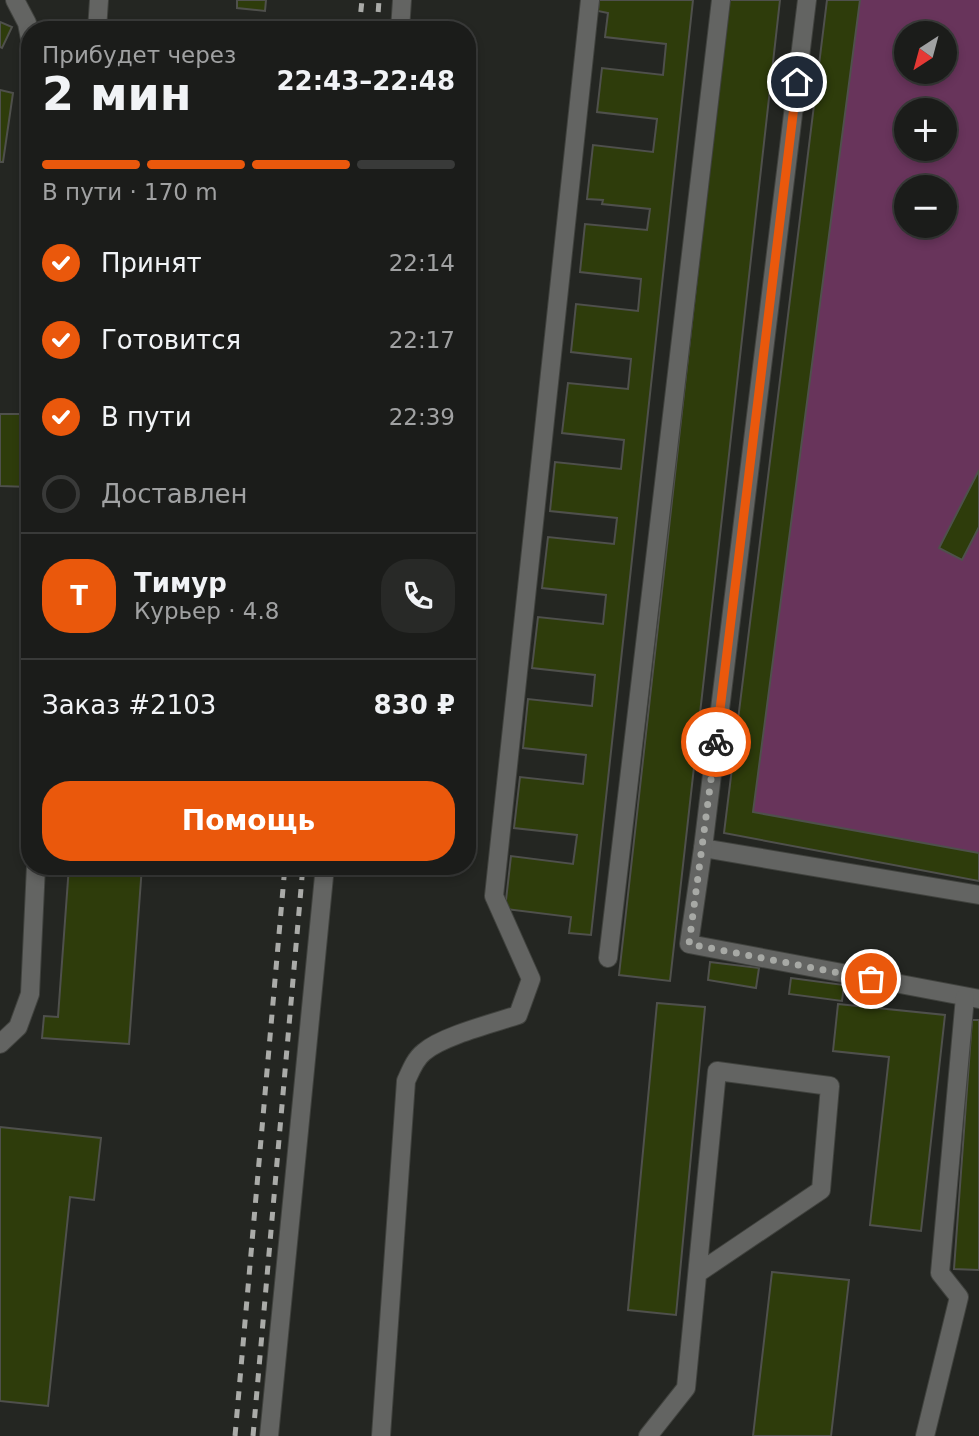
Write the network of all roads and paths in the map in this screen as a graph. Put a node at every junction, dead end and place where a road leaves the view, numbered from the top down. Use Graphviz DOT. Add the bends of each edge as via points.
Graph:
graph roads {
  1 [pos="15,0"];
  2 [pos="99,0"];
  3 [pos="402,0"];
  4 [pos="590,0"];
  5 [pos="721,0"];
  6 [pos="807,0"];
  7 [pos="26,21"];
  8 [pos="98,21"];
  9 [pos="401,21"];
  10 [pos="704,848"];
  11 [pos="36,875"];
  12 [pos="324,875"];
  13 [pos="979,895"];
  14 [pos="608,958"];
  15 [pos="972,998"];
  16 [pos="0,1044"];
  17 [pos="698,1273"];
  18 [pos="269,1436"];
  19 [pos="381,1436"];
  20 [pos="648,1436"];
  21 [pos="925,1436"];
  1 -- 7 [label="lane"];
  2 -- 8 [label="lane"];
  3 -- 9 [label="lane"];
  4 -- 19 [label="lane" via="494,896 531,979 518,1015 436,1044 423,1052 406,1081"];
  5 -- 14 [label="lane"];
  6 -- 10 [label="lane"];
  10 -- 13 [label="lane"];
  10 -- 15 [label="lane" via="689,944"];
  11 -- 16 [label="lane" via="30,994 18,1027"];
  12 -- 18 [label="lane"];
  15 -- 21 [label="lane" via="940,1273 959,1297"];
  17 -- 17 [label="lane" via="717,1071 830,1086 821,1191"];
  17 -- 20 [label="lane" via="685,1388"];
}
